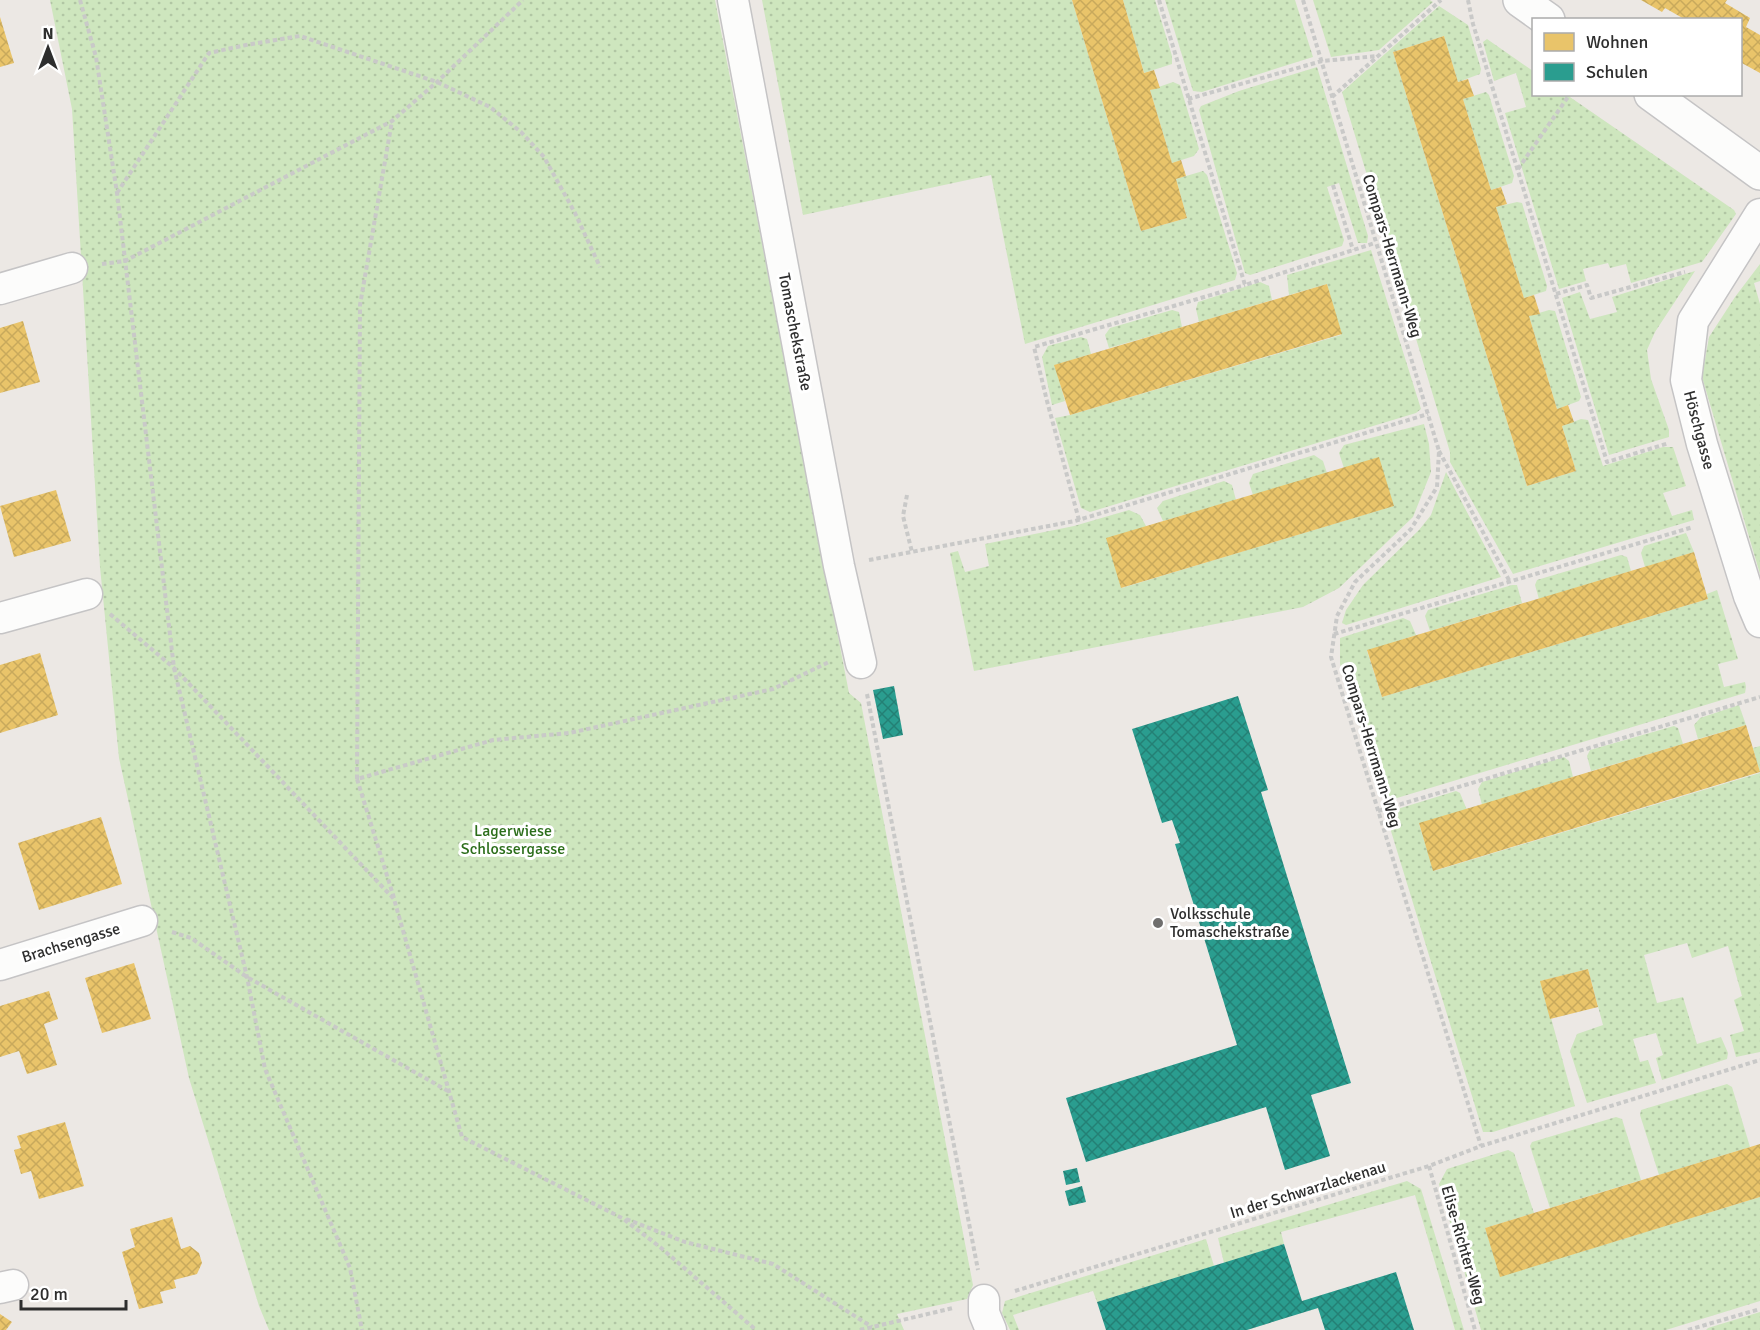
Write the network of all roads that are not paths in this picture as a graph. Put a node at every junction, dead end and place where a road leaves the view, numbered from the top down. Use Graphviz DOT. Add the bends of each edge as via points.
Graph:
graph roads {
  1 [pos="732,0"];
  2 [pos="1655,96"];
  3 [pos="1760,173"];
  4 [pos="1760,214"];
  5 [pos="72,268"];
  6 [pos="0,289"];
  7 [pos="87,594"];
  8 [pos="0,618"];
  9 [pos="1760,622"];
  10 [pos="861,663"];
  11 [pos="142,921"];
  12 [pos="0,965"];
  13 [pos="984,1300"];
  14 [pos="991,1330"];
  1 -- 10 [label="street, Tomaschekstraße" via="839,566"];
  2 -- 3 [label="street"];
  4 -- 9 [label="street, Höschgasse" via="1693,321 1686,380 1725,518"];
  5 -- 6 [label="street"];
  7 -- 8 [label="street"];
  11 -- 12 [label="street, Brachsengasse"];
  13 -- 14 [label="street"];
}
